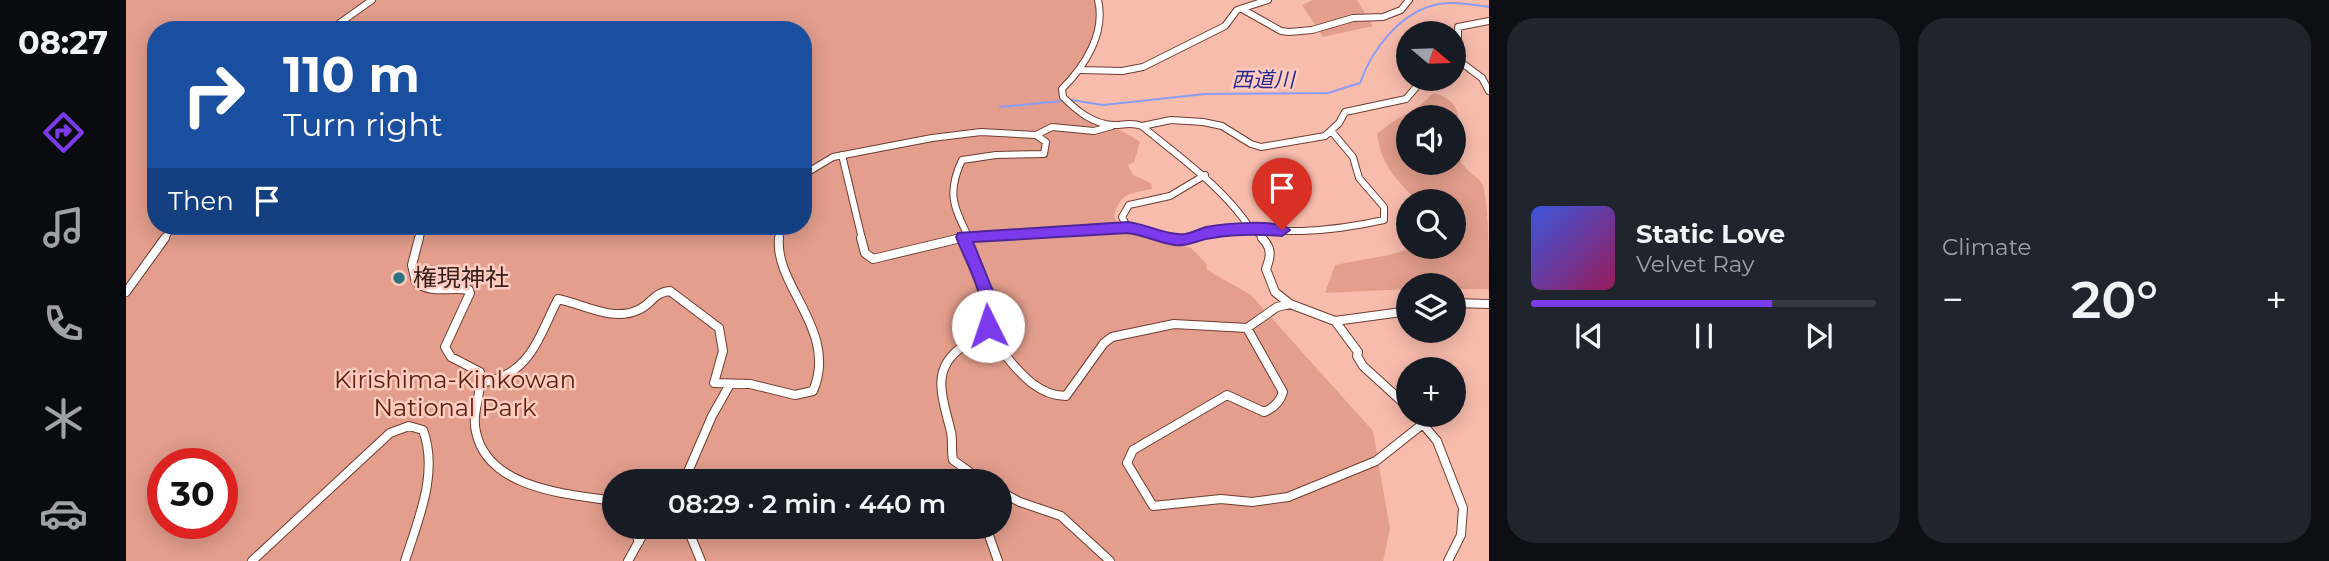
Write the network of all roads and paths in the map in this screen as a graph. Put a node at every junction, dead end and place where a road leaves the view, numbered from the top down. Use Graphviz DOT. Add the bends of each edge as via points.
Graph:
graph roads {
  1 [pos="372,0"];
  2 [pos="1098,0"];
  3 [pos="1268,0"];
  4 [pos="1409,0"];
  5 [pos="1242,9"];
  6 [pos="342,21"];
  7 [pos="1489,21"];
  8 [pos="1466,25"];
  9 [pos="1466,66"];
  10 [pos="1081,70"];
  11 [pos="1413,91"];
  12 [pos="1489,91"];
  13 [pos="1112,126"];
  14 [pos="1142,126"];
  15 [pos="1332,132"];
  16 [pos="1036,135"];
  17 [pos="842,155"];
  18 [pos="812,168"];
  19 [pos="1205,175"];
  20 [pos="1128,228"];
  21 [pos="1252,229"];
  22 [pos="167,235"];
  23 [pos="421,235"];
  24 [pos="779,235"];
  25 [pos="966,236"];
  26 [pos="986,291"];
  27 [pos="126,292"];
  28 [pos="1466,303"];
  29 [pos="1290,304"];
  30 [pos="1489,304"];
  31 [pos="1396,312"];
  32 [pos="1335,321"];
  33 [pos="1247,328"];
  34 [pos="480,383"];
  35 [pos="729,386"];
  36 [pos="1396,396"];
  37 [pos="1419,427"];
  38 [pos="1427,427"];
  39 [pos="689,469"];
  40 [pos="965,469"];
  41 [pos="1012,498"];
  42 [pos="602,499"];
  43 [pos="638,539"];
  44 [pos="641,539"];
  45 [pos="692,539"];
  46 [pos="990,539"];
  47 [pos="639,542"];
  48 [pos="252,561"];
  49 [pos="405,561"];
  50 [pos="628,561"];
  51 [pos="701,561"];
  52 [pos="998,561"];
  53 [pos="1110,561"];
  54 [pos="1448,561"];
  1 -- 6 [label="street"];
  2 -- 10 [label="street" via="1100,29"];
  3 -- 5 [label="street"];
  4 -- 5 [label="street" via="1401,10 1383,17 1353,18 1289,32"];
  5 -- 10 [label="street" via="1225,26 1143,67"];
  7 -- 8 [label="street"];
  9 -- 12 [label="street" via="1482,78"];
  10 -- 13 [label="street" via="1062,89 1063,97 1088,118"];
  11 -- 15 [label="street" via="1406,99 1345,112"];
  13 -- 14 [label="street" via="1132,122"];
  13 -- 16 [label="street" via="1094,131 1052,127"];
  14 -- 15 [label="street" via="1162,118 1221,126 1262,147 1308,142"];
  14 -- 19 [label="street"];
  15 -- 21 [label="street" via="1384,207 1384,220 1302,231"];
  16 -- 17 [label="street" via="981,132"];
  16 -- 25 [label="street" via="1046,142 1044,155 962,160 950,188"];
  17 -- 18 [label="street"];
  17 -- 25 [label="street" via="867,258"];
  19 -- 20 [label="street" via="1170,197 1129,205 1122,217"];
  19 -- 21 [label="street"];
  20 -- 21 [label="street" via="1174,240"];
  20 -- 25 [label="street"];
  21 -- 29 [label="street" via="1268,244 1271,255 1266,269 1275,292"];
  22 -- 27 [label="street"];
  23 -- 34 [label="street" via="411,260 414,277 425,288 469,290 470,297 445,347 451,357 478,369"];
  24 -- 35 [label="street" via="784,265 815,333 818,383 813,391 797,394 738,383"];
  25 -- 26 [label="street"];
  26 -- 33 [label="street" via="1001,298 1013,312 1006,356 1053,397 1066,396 1112,337 1174,324"];
  26 -- 40 [label="street" via="992,314 988,326 945,364 939,386 953,460"];
  28 -- 30 [label="street"];
  29 -- 32 [label="street"];
  29 -- 33 [label="street" via="1277,307"];
  31 -- 32 [label="street"];
  32 -- 36 [label="street" via="1359,352 1363,366"];
  33 -- 37 [label="street" via="1283,392 1282,398 1274,409 1264,412 1227,395 1133,450 1126,463 1153,506 1288,497 1376,461"];
  34 -- 35 [label="street" via="501,382 517,371 558,299 625,314 642,311 667,290 719,328 723,353 714,383"];
  34 -- 42 [label="street" via="475,437 489,460 517,478 556,493"];
  35 -- 39 [label="street"];
  38 -- 54 [label="street" via="1437,441 1463,508 1461,535"];
  41 -- 53 [label="street" via="1061,516"];
  43 -- 47 [label="street"];
  44 -- 47 [label="street"];
  45 -- 51 [label="street"];
  46 -- 52 [label="street"];
  47 -- 50 [label="street"];
  48 -- 49 [label="street" via="390,433 409,426 423,430 428,437 430,456"];
}
